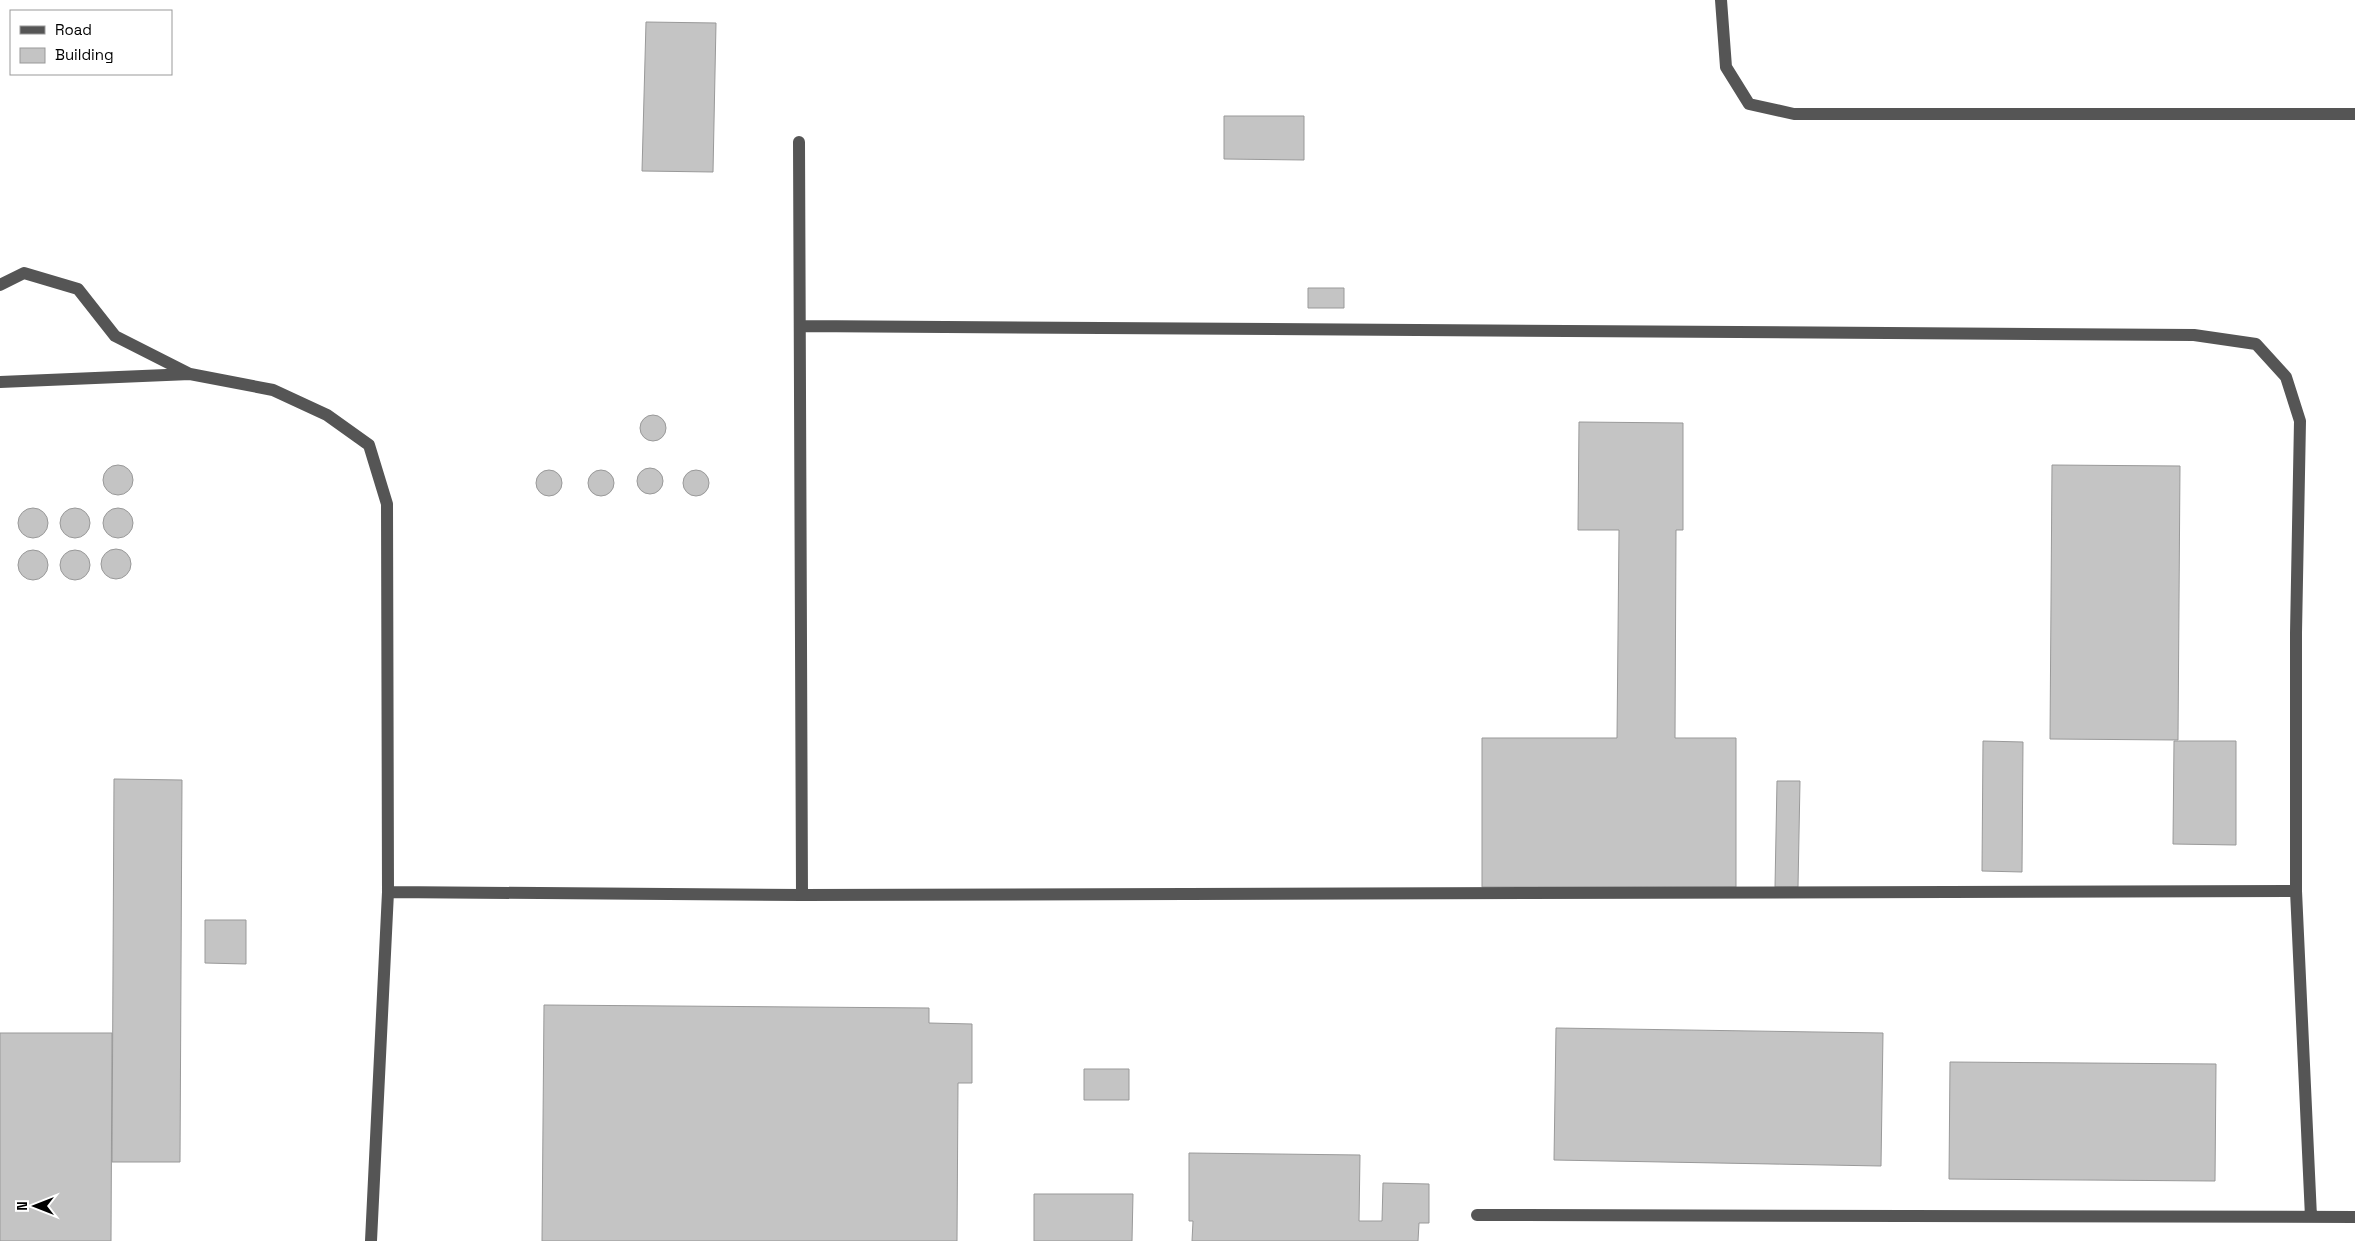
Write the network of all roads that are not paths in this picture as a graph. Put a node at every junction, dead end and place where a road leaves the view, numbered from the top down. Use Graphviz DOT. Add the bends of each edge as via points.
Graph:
graph roads {
  1 [pos="1721,0"];
  2 [pos="2355,114"];
  3 [pos="799,142"];
  4 [pos="0,285"];
  5 [pos="800,326"];
  6 [pos="190,374"];
  7 [pos="0,382"];
  8 [pos="2296,891"];
  9 [pos="388,892"];
  10 [pos="802,895"];
  11 [pos="1477,1215"];
  12 [pos="2311,1217"];
  13 [pos="2355,1217"];
  14 [pos="370,1241"];
  1 -- 2 [label="lane" via="1726,66 1749,104 1794,114"];
  3 -- 5 [label="lane"];
  4 -- 6 [label="lane" via="24,273 78,289 115,336"];
  5 -- 8 [label="lane" via="2194,335 2256,344 2286,377 2300,421"];
  5 -- 10 [label="lane"];
  6 -- 7 [label="lane"];
  6 -- 9 [label="lane" via="273,390 327,415 369,445 387,504"];
  8 -- 10 [label="lane"];
  8 -- 12 [label="lane"];
  9 -- 10 [label="lane"];
  9 -- 14 [label="lane"];
  11 -- 12 [label="lane"];
  12 -- 13 [label="lane"];
}
